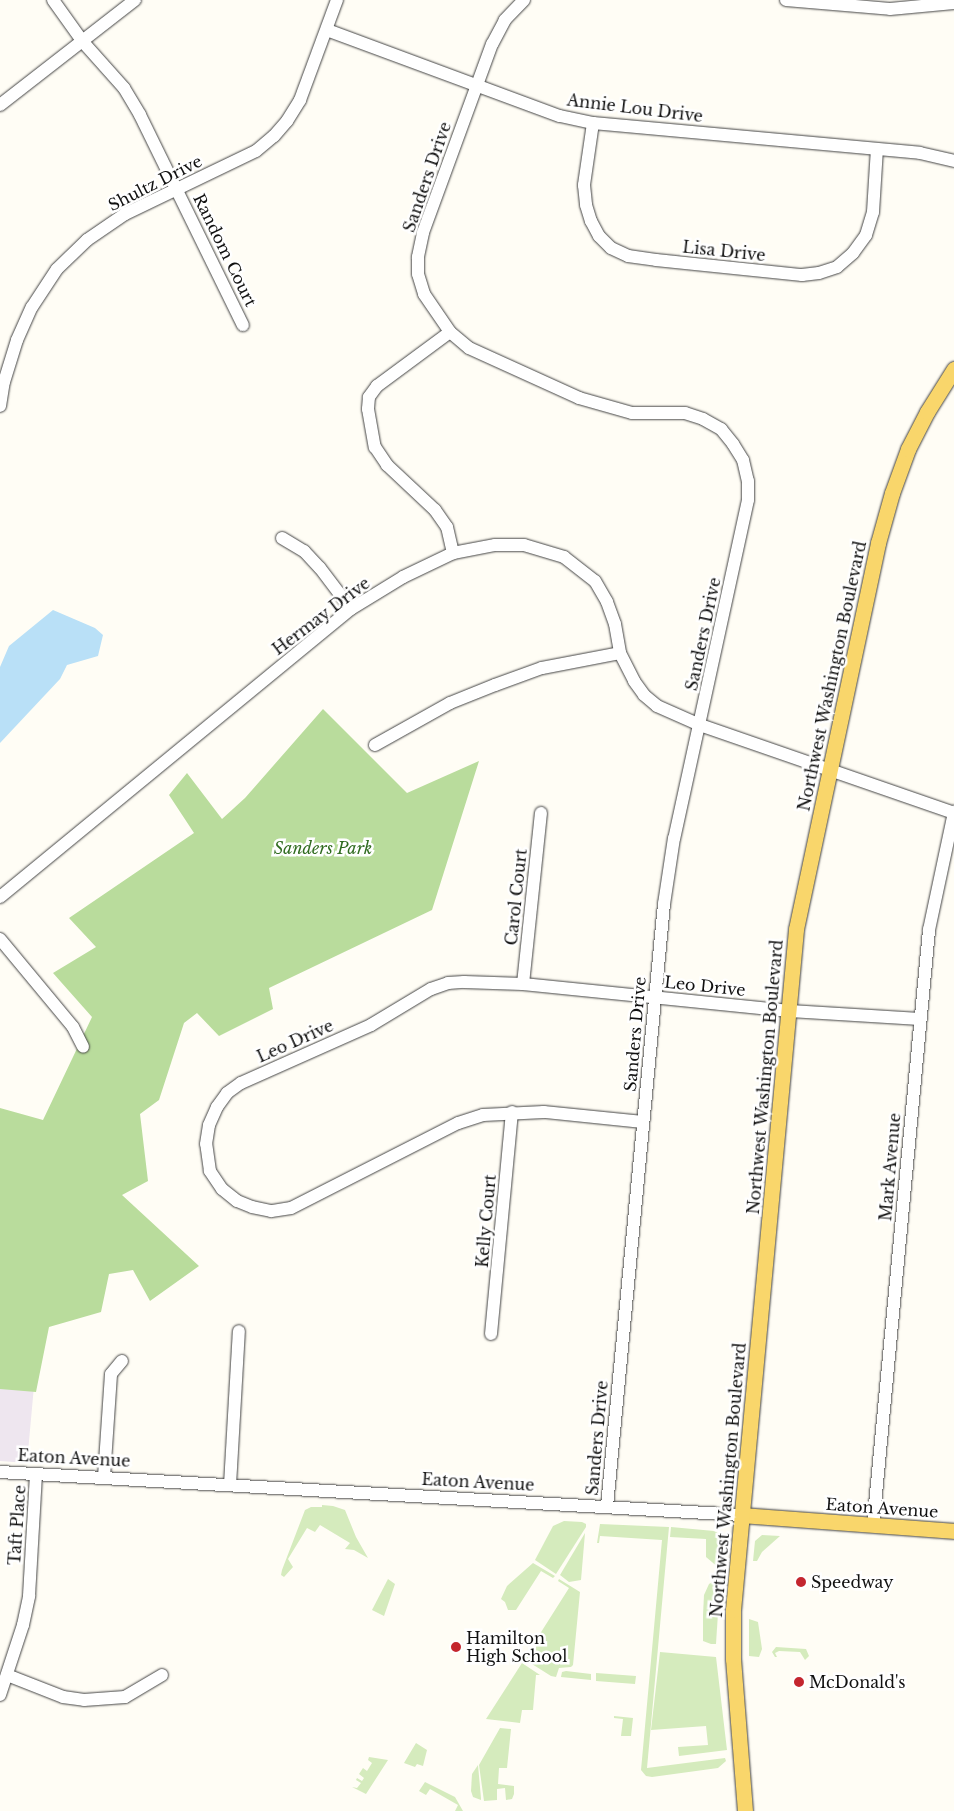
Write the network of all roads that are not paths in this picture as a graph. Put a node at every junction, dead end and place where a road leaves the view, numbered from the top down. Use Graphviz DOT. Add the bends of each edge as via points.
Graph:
graph roads {
  1 [pos="53,0"];
  2 [pos="135,0"];
  3 [pos="337,0"];
  4 [pos="524,0"];
  5 [pos="786,0"];
  6 [pos="954,2"];
  7 [pos="326,30"];
  8 [pos="83,42"];
  9 [pos="476,85"];
  10 [pos="0,105"];
  11 [pos="593,123"];
  12 [pos="878,149"];
  13 [pos="954,161"];
  14 [pos="178,189"];
  15 [pos="243,325"];
  16 [pos="450,332"];
  17 [pos="954,369"];
  18 [pos="0,406"];
  19 [pos="282,538"];
  20 [pos="453,553"];
  21 [pos="351,609"];
  22 [pos="620,653"];
  23 [pos="700,725"];
  24 [pos="375,745"];
  25 [pos="831,770"];
  26 [pos="541,813"];
  27 [pos="954,813"];
  28 [pos="0,897"];
  29 [pos="0,939"];
  30 [pos="523,984"];
  31 [pos="654,997"];
  32 [pos="790,1011"];
  33 [pos="920,1019"];
  34 [pos="83,1047"];
  35 [pos="512,1112"];
  36 [pos="643,1122"];
  37 [pos="240,1331"];
  38 [pos="491,1334"];
  39 [pos="122,1361"];
  40 [pos="0,1472"];
  41 [pos="36,1474"];
  42 [pos="104,1477"];
  43 [pos="230,1485"];
  44 [pos="607,1506"];
  45 [pos="742,1515"];
  46 [pos="873,1526"];
  47 [pos="954,1531"];
  48 [pos="7,1675"];
  49 [pos="162,1675"];
  50 [pos="0,1694"];
  51 [pos="745,1811"];
  1 -- 8 [label="street, Random Court"];
  2 -- 8 [label="street"];
  3 -- 7 [label="street, Shultz Drive"];
  4 -- 9 [label="street, Sanders Drive" via="505,20"];
  5 -- 6 [label="street" via="890,9"];
  7 -- 9 [label="street, Annie Lou Drive"];
  7 -- 14 [label="street, Shultz Drive" via="300,100 274,136 256,150"];
  8 -- 10 [label="street"];
  8 -- 14 [label="street, Random Court" via="124,88"];
  9 -- 11 [label="street, Annie Lou Drive" via="542,110"];
  9 -- 16 [label="street, Sanders Drive" via="423,233 418,257 418,274 424,294"];
  11 -- 12 [label="street, Annie Lou Drive"];
  11 -- 12 [label="street, Lisa Drive" via="584,185 586,205 599,236 611,248 628,256 647,259 802,275 837,267 866,235 873,212"];
  12 -- 13 [label="street, Annie Lou Drive" via="920,153"];
  14 -- 15 [label="street, Random Court"];
  14 -- 18 [label="street, Shultz Drive" via="125,214 86,240 57,269 32,307 17,340"];
  16 -- 20 [label="street" via="377,386 370,397 368,409 375,446 387,465 435,510 447,527"];
  16 -- 23 [label="street, Sanders Drive" via="469,348 579,398 632,413 685,413 721,429 734,444 743,460 748,500"];
  17 -- 25 [label="main road, Northwest Washington Boulevard" via="908,449 892,493 878,543"];
  19 -- 21 [label="street" via="304,551"];
  20 -- 21 [label="street, Hermay Drive" via="409,574"];
  20 -- 22 [label="street, Hermay Drive" via="495,545 524,545 564,557 595,581 615,624"];
  21 -- 28 [label="street, Hermay Drive"];
  22 -- 23 [label="street, Hermay Drive" via="644,695 657,706"];
  22 -- 24 [label="street" via="542,668 494,685 450,704"];
  23 -- 25 [label="street, Hermay Drive"];
  23 -- 31 [label="street, Sanders Drive" via="674,838"];
  25 -- 27 [label="street, Hermay Drive"];
  25 -- 32 [label="main road, Northwest Washington Boulevard" via="796,929"];
  26 -- 30 [label="street, Carol Court"];
  27 -- 33 [label="street, Mark Avenue" via="929,930"];
  29 -- 34 [label="street" via="73,1027"];
  30 -- 31 [label="street, Leo Drive"];
  30 -- 35 [label="street, Leo Drive" via="464,982 431,989 371,1025 240,1083 216,1107 209,1125 206,1144 210,1171 222,1189 237,1201 271,1210 291,1208 458,1123 483,1115"];
  31 -- 32 [label="street, Leo Drive"];
  31 -- 36 [label="street, Sanders Drive"];
  32 -- 33 [label="street, Leo Drive"];
  32 -- 45 [label="main road, Northwest Washington Boulevard"];
  33 -- 46 [label="street, Mark Avenue"];
  35 -- 36 [label="street, Leo Drive"];
  35 -- 38 [label="street, Kelly Court"];
  36 -- 44 [label="street, Sanders Drive"];
  37 -- 43 [label="street"];
  39 -- 42 [label="street" via="111,1374"];
  40 -- 41 [label="street, Eaton Avenue"];
  41 -- 42 [label="street, Eaton Avenue"];
  41 -- 48 [label="street, Taft Place" via="29,1596"];
  42 -- 43 [label="street, Eaton Avenue"];
  43 -- 44 [label="street, Eaton Avenue"];
  44 -- 45 [label="street, Eaton Avenue"];
  45 -- 46 [label="main road, Eaton Avenue"];
  45 -- 51 [label="main road, Northwest Washington Boulevard" via="732,1633"];
  46 -- 47 [label="main road, Eaton Avenue"];
  48 -- 49 [label="street" via="63,1697 84,1700 125,1697"];
  48 -- 50 [label="street, Taft Place"];
}
